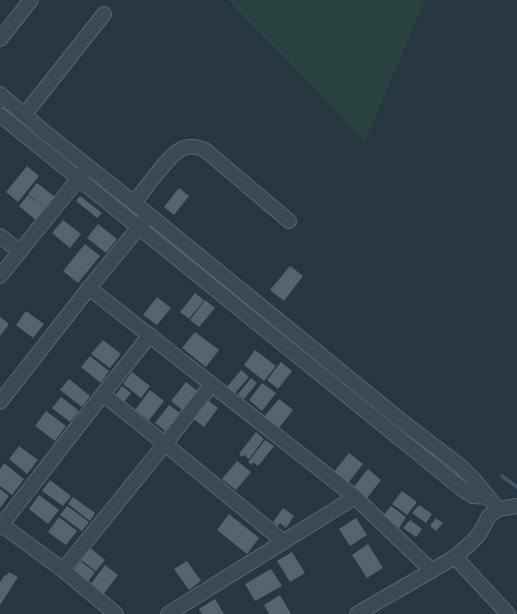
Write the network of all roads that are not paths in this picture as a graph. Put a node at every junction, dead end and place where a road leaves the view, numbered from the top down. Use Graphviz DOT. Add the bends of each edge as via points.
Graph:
graph roads {
  1 [pos="31,0"];
  2 [pos="104,14"];
  3 [pos="0,38"];
  4 [pos="0,94"];
  5 [pos="25,114"];
  6 [pos="0,115"];
  7 [pos="88,167"];
  8 [pos="78,180"];
  9 [pos="134,203"];
  10 [pos="150,215"];
  11 [pos="289,221"];
  12 [pos="139,227"];
  13 [pos="0,236"];
  14 [pos="19,251"];
  15 [pos="0,276"];
  16 [pos="89,288"];
  17 [pos="150,335"];
  18 [pos="211,384"];
  19 [pos="103,394"];
  20 [pos="0,402"];
  21 [pos="165,444"];
  22 [pos="355,498"];
  23 [pos="488,498"];
  24 [pos="517,506"];
  25 [pos="498,508"];
  26 [pos="1,526"];
  27 [pos="284,542"];
  28 [pos="455,557"];
  29 [pos="63,570"];
  30 [pos="432,571"];
  31 [pos="116,614"];
  32 [pos="168,614"];
  33 [pos="357,614"];
  34 [pos="508,614"];
  1 -- 3 [label="street"];
  2 -- 5 [label="street"];
  4 -- 5 [label="street"];
  5 -- 7 [label="street"];
  6 -- 8 [label="street"];
  7 -- 8 [label="street"];
  7 -- 9 [label="street"];
  8 -- 12 [label="street"];
  8 -- 14 [label="street"];
  9 -- 10 [label="street"];
  9 -- 11 [label="street" via="174,154 182,148 191,146 205,150"];
  10 -- 12 [label="street"];
  10 -- 23 [label="street" via="459,465"];
  12 -- 16 [label="street"];
  12 -- 23 [label="street" via="461,488 473,496"];
  13 -- 14 [label="street"];
  14 -- 15 [label="street"];
  16 -- 17 [label="street"];
  16 -- 20 [label="street"];
  17 -- 18 [label="street"];
  17 -- 19 [label="street"];
  18 -- 21 [label="street"];
  18 -- 22 [label="street"];
  19 -- 21 [label="street"];
  19 -- 26 [label="street"];
  21 -- 27 [label="street"];
  21 -- 29 [label="street"];
  22 -- 27 [label="street"];
  22 -- 30 [label="street"];
  23 -- 25 [label="street"];
  24 -- 25 [label="street"];
  25 -- 28 [label="street" via="488,516 474,540"];
  26 -- 29 [label="street"];
  27 -- 32 [label="street"];
  28 -- 30 [label="street"];
  28 -- 34 [label="street"];
  29 -- 31 [label="street"];
  30 -- 33 [label="street"];
}
